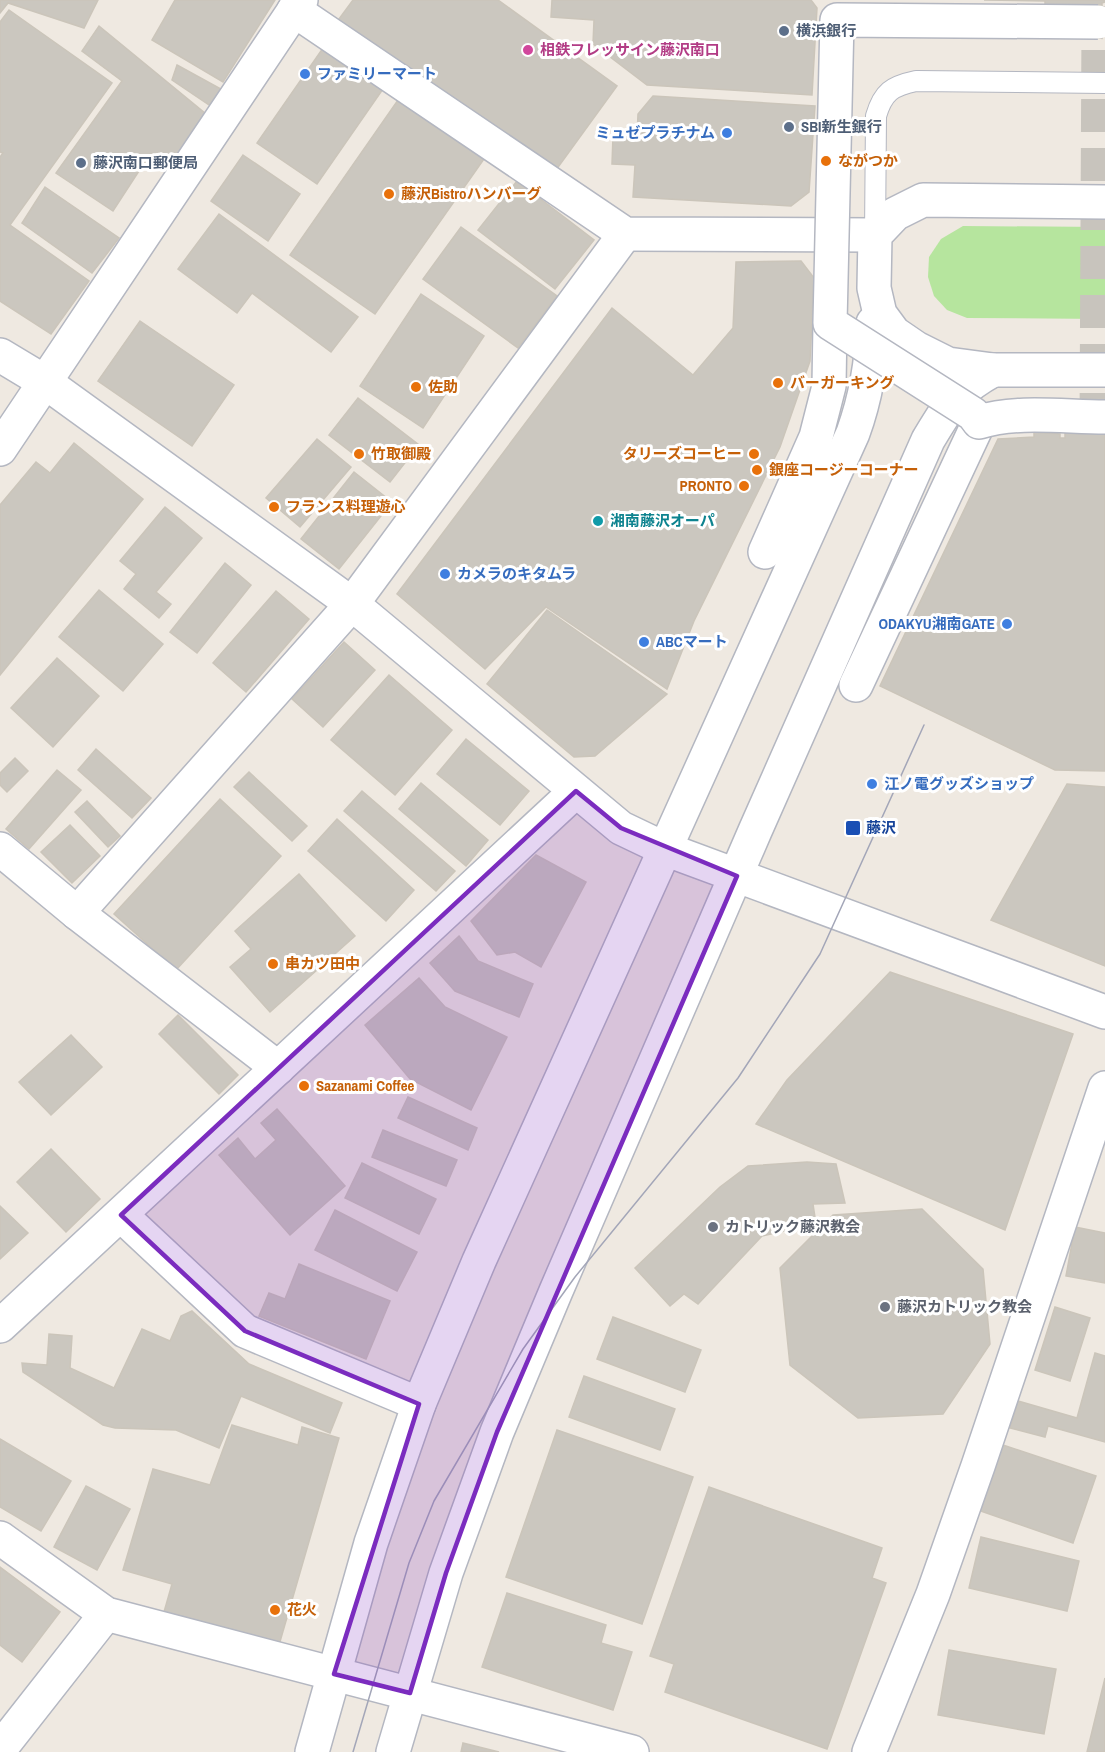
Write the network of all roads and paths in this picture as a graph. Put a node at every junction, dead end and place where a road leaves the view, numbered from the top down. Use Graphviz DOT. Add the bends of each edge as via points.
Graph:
graph roads {
  1 [pos="297,5"];
  2 [pos="1098,22"];
  3 [pos="1105,83"];
  4 [pos="1105,202"];
  5 [pos="625,234"];
  6 [pos="875,235"];
  7 [pos="874,288"];
  8 [pos="830,323"];
  9 [pos="0,355"];
  10 [pos="1105,370"];
  11 [pos="45,382"];
  12 [pos="978,399"];
  13 [pos="1105,417"];
  14 [pos="0,449"];
  15 [pos="765,552"];
  16 [pos="352,604"];
  17 [pos="856,685"];
  18 [pos="576,791"];
  19 [pos="0,849"];
  20 [pos="665,849"];
  21 [pos="737,876"];
  22 [pos="77,913"];
  23 [pos="1105,1012"];
  24 [pos="278,1068"];
  25 [pos="1105,1088"];
  26 [pos="121,1215"];
  27 [pos="0,1326"];
  28 [pos="419,1404"];
  29 [pos="0,1538"];
  30 [pos="106,1614"];
  31 [pos="334,1674"];
  32 [pos="410,1693"];
  33 [pos="0,1749"];
  34 [pos="312,1752"];
  35 [pos="393,1752"];
  36 [pos="632,1752"];
  37 [pos="869,1752"];
  1 -- 5 [label="street"];
  1 -- 11 [label="street"];
  2 -- 8 [label="street, bridge" via="837,20"];
  3 -- 6 [label="lane" via="916,81 889,91 880,102 876,117"];
  4 -- 6 [label="street" via="923,200 895,214"];
  5 -- 6 [label="street"];
  5 -- 16 [label="street"];
  6 -- 7 [label="street"];
  7 -- 12 [label="street" via="880,314 894,333 948,364"];
  7 -- 20 [label="street" via="872,359 853,433"];
  8 -- 12 [label="street, bridge"];
  8 -- 15 [label="street" via="829,386 816,437"];
  9 -- 11 [label="street"];
  10 -- 12 [label="street"];
  11 -- 14 [label="street"];
  11 -- 16 [label="street"];
  12 -- 13 [label="street, bridge" via="994,417"];
  12 -- 17 [label="street" via="929,558"];
  12 -- 21 [label="street" via="970,382 952,400 928,440"];
  16 -- 18 [label="street"];
  16 -- 22 [label="street"];
  18 -- 20 [label="street" via="621,828"];
  18 -- 24 [label="street"];
  19 -- 22 [label="street"];
  20 -- 21 [label="street"];
  20 -- 28 [label="street" via="479,1261"];
  21 -- 23 [label="street"];
  21 -- 32 [label="street" via="497,1432 446,1573"];
  22 -- 24 [label="street"];
  24 -- 26 [label="street"];
  25 -- 37 [label="street" via="933,1594"];
  26 -- 27 [label="street"];
  26 -- 28 [label="street" via="245,1331"];
  28 -- 31 [label="street" via="371,1543"];
  29 -- 30 [label="street"];
  30 -- 31 [label="street"];
  30 -- 33 [label="street"];
  31 -- 32 [label="street"];
  31 -- 34 [label="street"];
  32 -- 35 [label="street"];
  32 -- 36 [label="street"];
}
